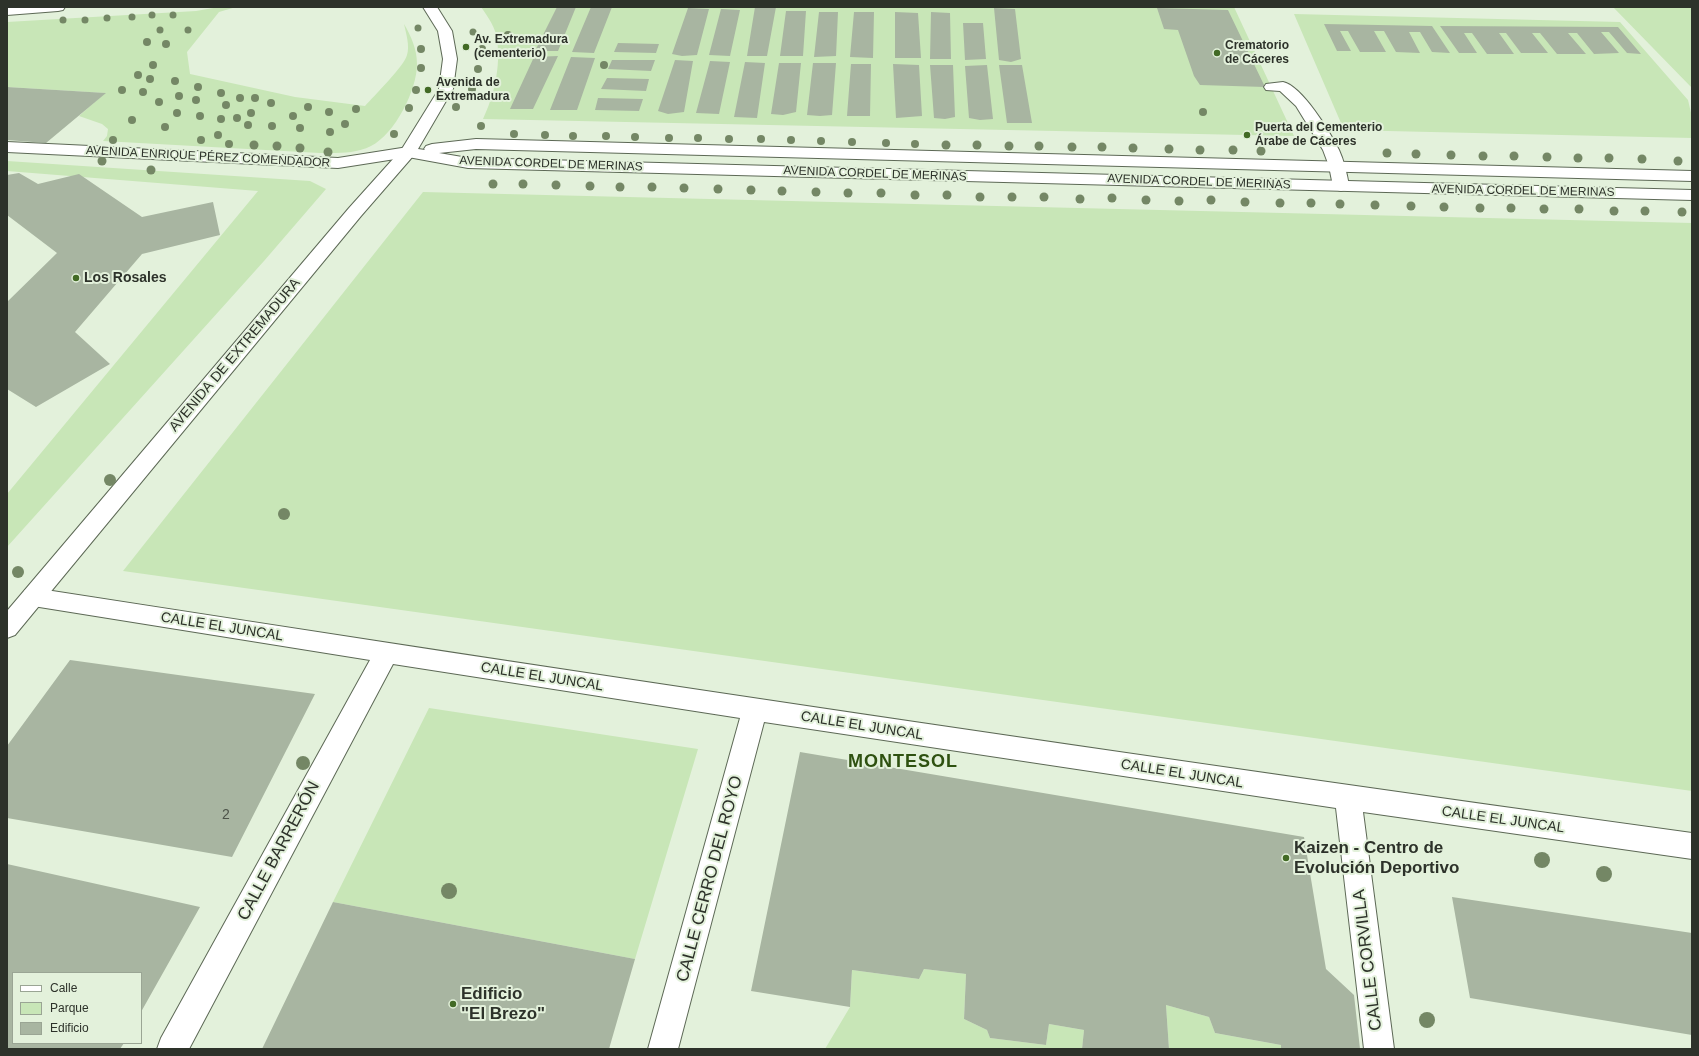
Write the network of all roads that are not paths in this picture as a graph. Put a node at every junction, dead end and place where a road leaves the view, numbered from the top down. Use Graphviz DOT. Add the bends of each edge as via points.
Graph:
graph roads {
  1 [pos="58,7"];
  2 [pos="430,7"];
  3 [pos="7,11"];
  4 [pos="1271,87"];
  5 [pos="7,147"];
  6 [pos="408,152"];
  7 [pos="1337,166"];
  8 [pos="1692,176"];
  9 [pos="1341,186"];
  10 [pos="1692,195"];
  11 [pos="33,597"];
  12 [pos="7,628"];
  13 [pos="386,653"];
  14 [pos="755,710"];
  15 [pos="1348,799"];
  16 [pos="1692,846"];
  17 [pos="172,1049"];
  18 [pos="664,1049"];
  19 [pos="1379,1049"];
  1 -- 3 [label="main road"];
  2 -- 6 [label="main road, AVENIDA DE EXTREMADURA" via="445,31 450,58 446,89"];
  4 -- 7 [label="main road" via="1283,86 1302,103 1331,150"];
  5 -- 6 [label="main road, AVENIDA ENRIQUE PÉREZ COMENDADOR" via="338,163"];
  6 -- 7 [label="main road, AVENIDA CORDEL DE MERINAS" via="476,144"];
  6 -- 9 [label="main road, AVENIDA CORDEL DE MERINAS" via="468,163"];
  6 -- 11 [label="main road, AVENIDA DE EXTREMADURA"];
  7 -- 8 [label="main road, AVENIDA CORDEL DE MERINAS"];
  7 -- 9 [label="main road"];
  9 -- 10 [label="main road, AVENIDA CORDEL DE MERINAS"];
  11 -- 12 [label="main road, AVENIDA DE EXTREMADURA"];
  11 -- 13 [label="main road, CALLE EL JUNCAL"];
  13 -- 14 [label="main road, CALLE EL JUNCAL"];
  13 -- 17 [label="main road, CALLE BARRERÓN"];
  14 -- 15 [label="main road, CALLE EL JUNCAL"];
  14 -- 18 [label="main road, CALLE CERRO DEL ROYO"];
  15 -- 16 [label="main road, CALLE EL JUNCAL"];
  15 -- 19 [label="main road, CALLE CORVILLA"];
}
